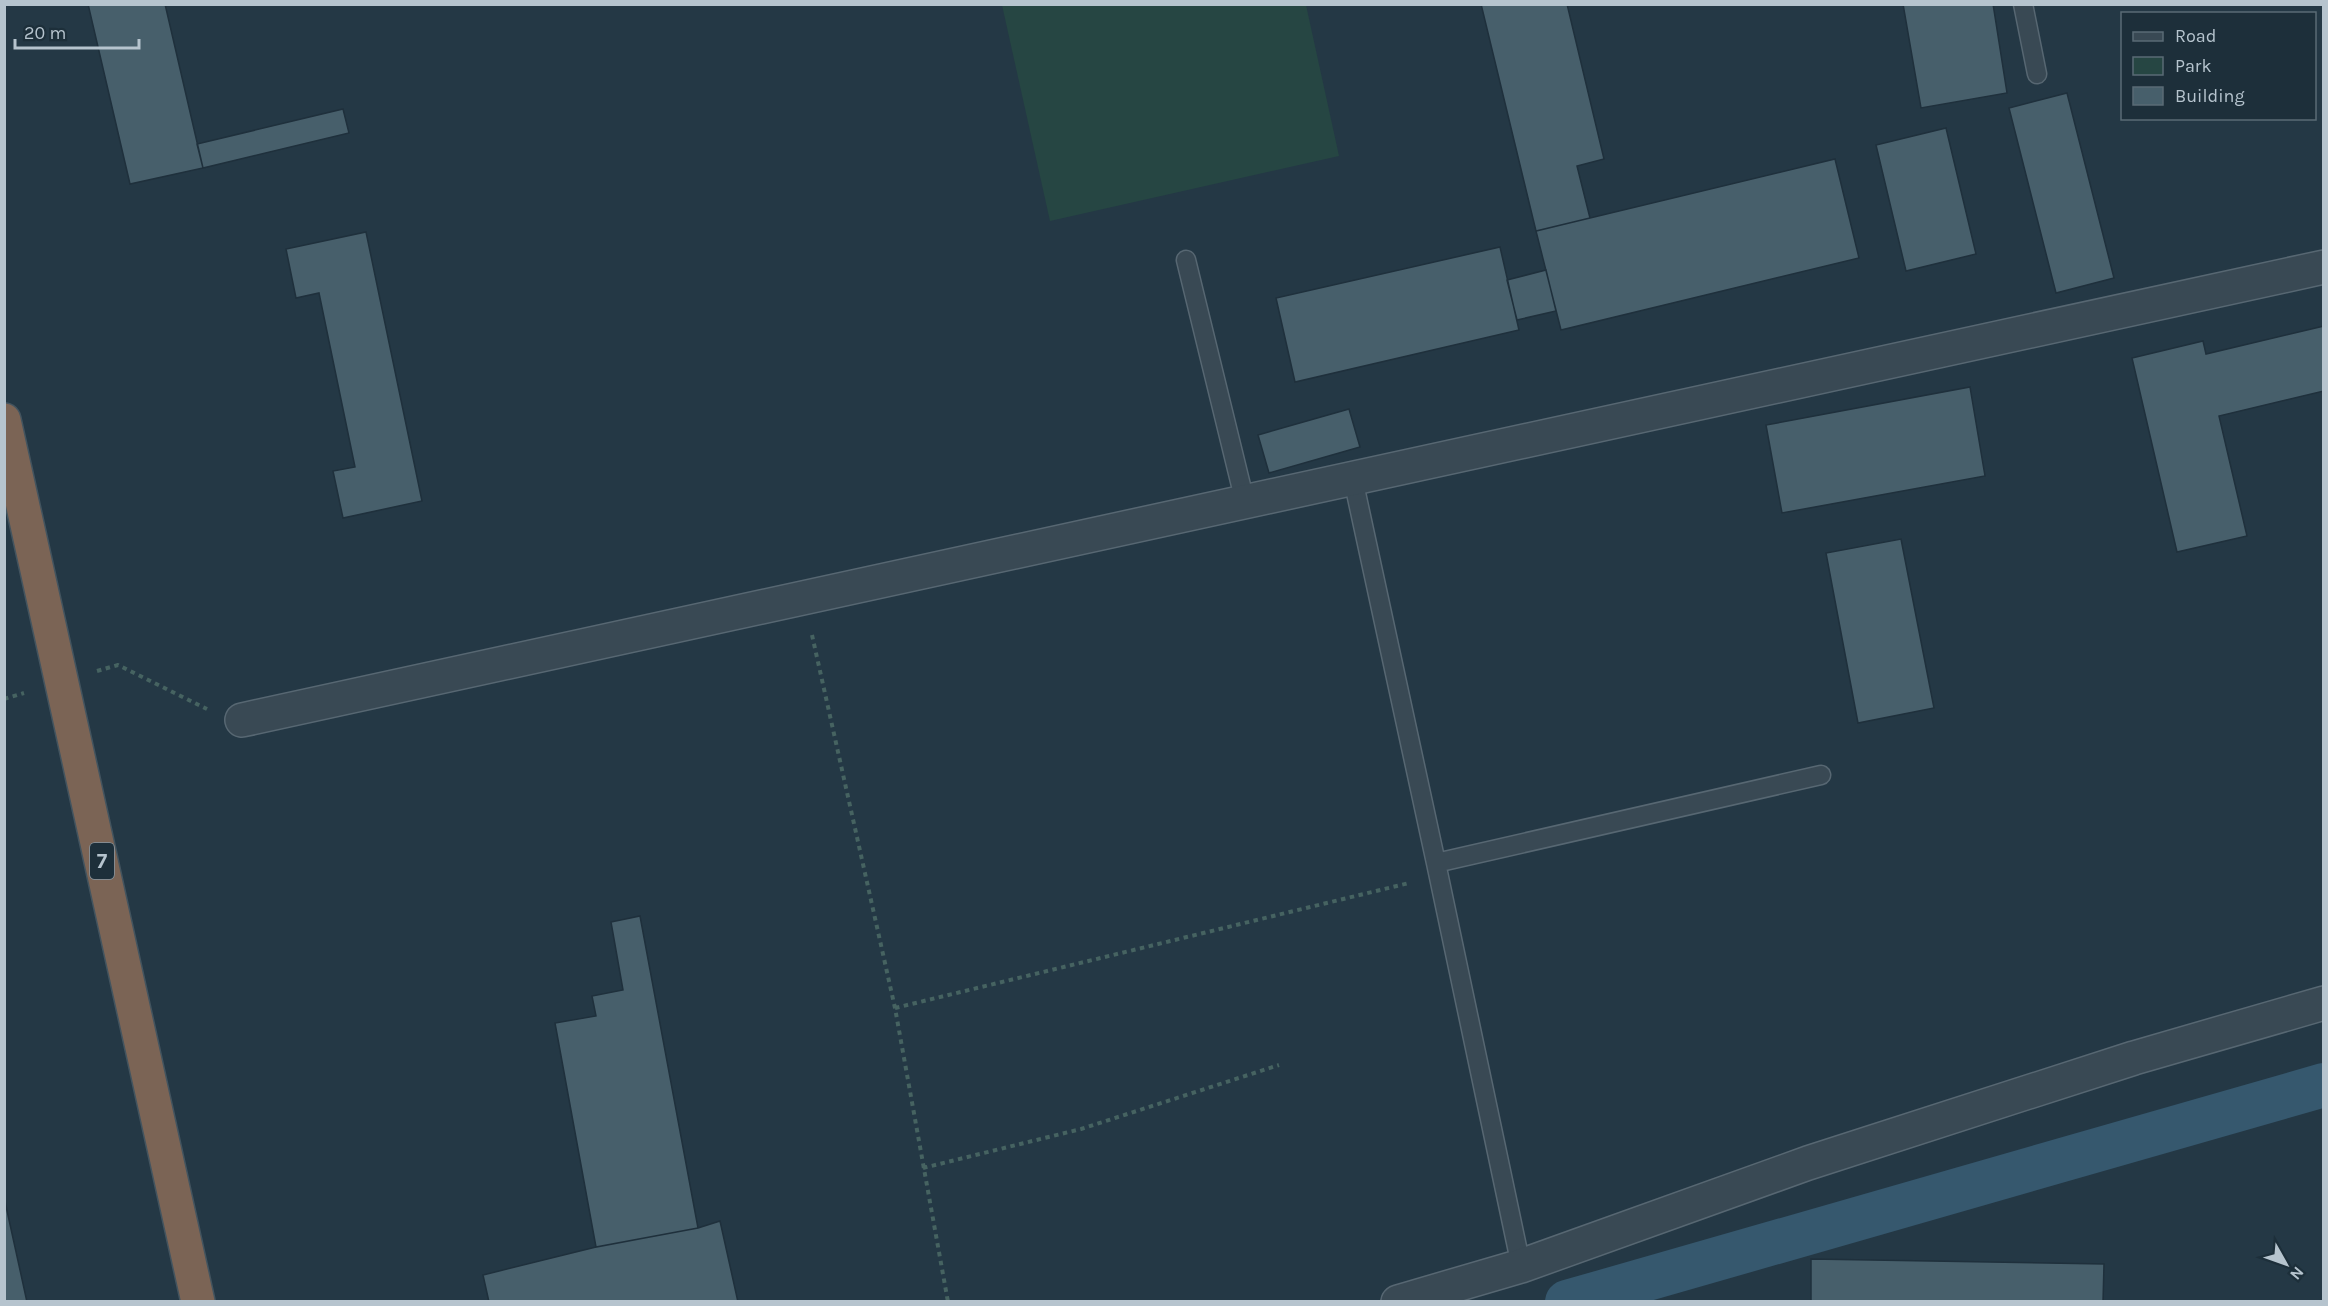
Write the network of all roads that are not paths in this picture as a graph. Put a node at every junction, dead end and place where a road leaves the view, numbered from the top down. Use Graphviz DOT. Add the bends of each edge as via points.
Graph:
graph roads {
  1 [pos="2023,4"];
  2 [pos="2037,74"];
  3 [pos="1186,260"];
  4 [pos="2324,267"];
  5 [pos="4,420"];
  6 [pos="1353,479"];
  7 [pos="1245,502"];
  8 [pos="242,720"];
  9 [pos="1821,774"];
  10 [pos="1438,869"];
  11 [pos="2324,1003"];
  12 [pos="1521,1266"];
  13 [pos="198,1302"];
  14 [pos="1398,1302"];
  1 -- 2 [label="lane"];
  3 -- 7 [label="lane"];
  4 -- 6 [label="street"];
  5 -- 13 [label="highway, 7"];
  6 -- 7 [label="street"];
  6 -- 10 [label="lane"];
  7 -- 8 [label="street"];
  9 -- 10 [label="lane"];
  10 -- 12 [label="lane"];
  11 -- 12 [label="street" via="2134,1058 1808,1163"];
  12 -- 14 [label="street"];
}
